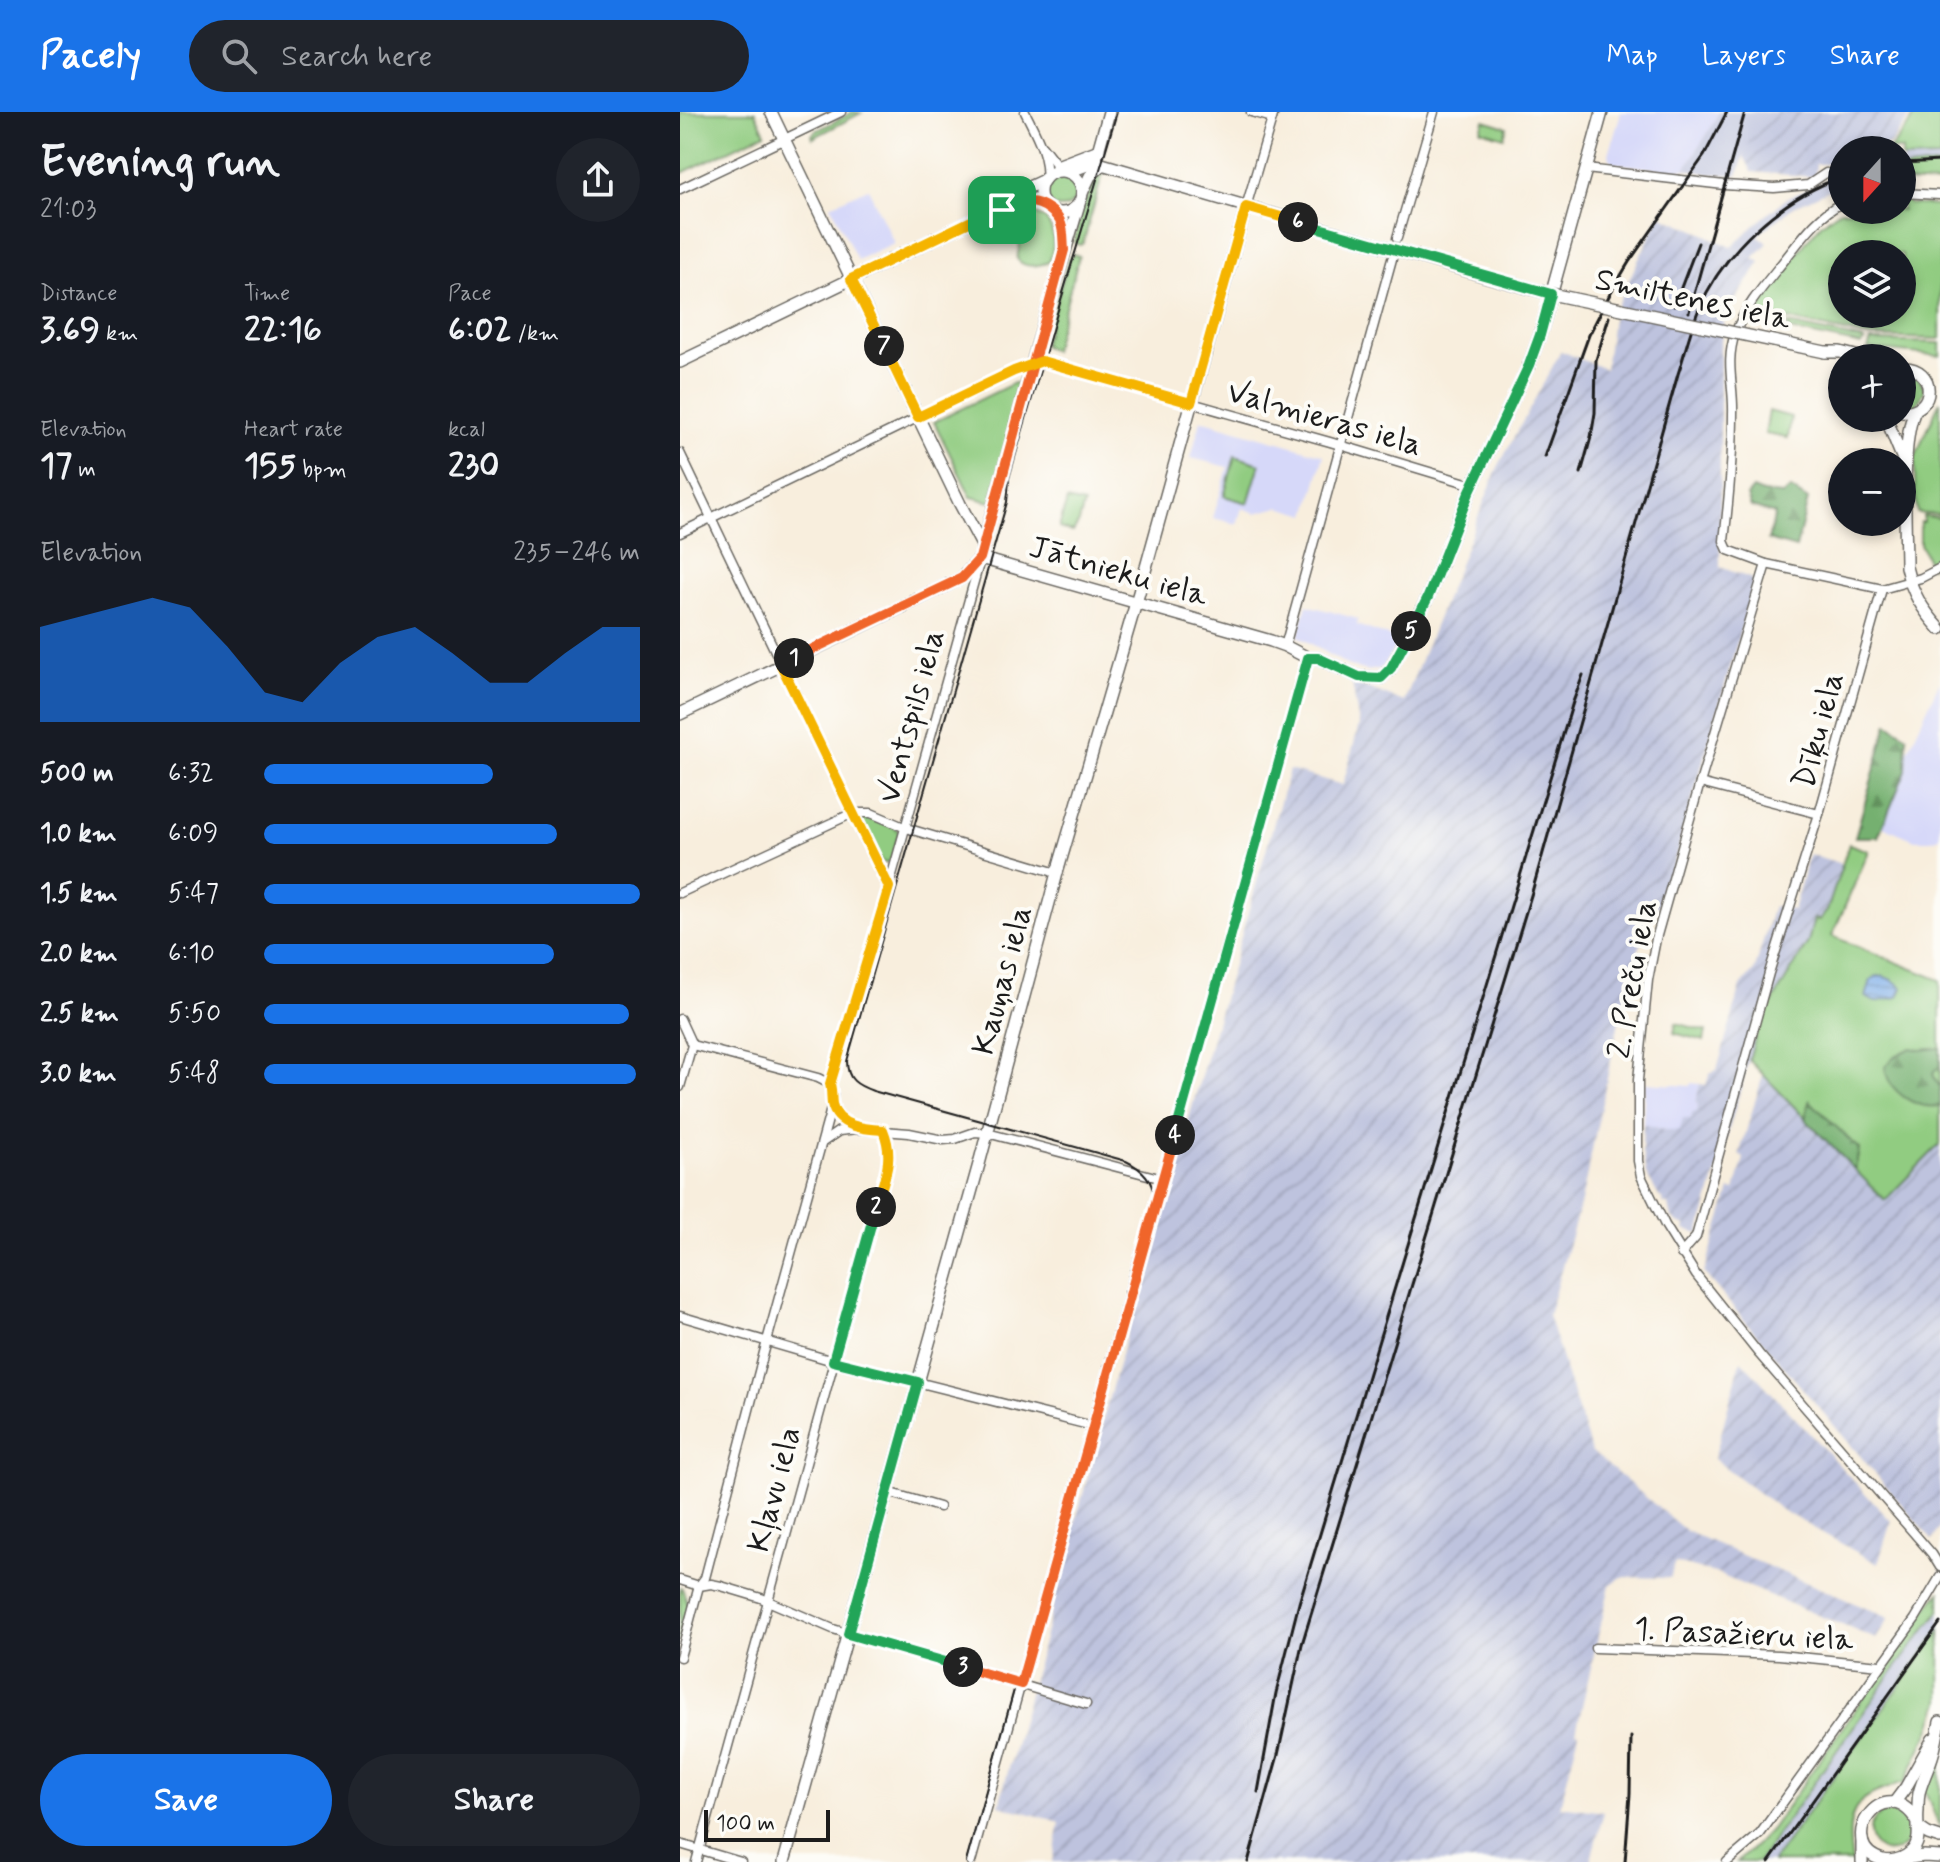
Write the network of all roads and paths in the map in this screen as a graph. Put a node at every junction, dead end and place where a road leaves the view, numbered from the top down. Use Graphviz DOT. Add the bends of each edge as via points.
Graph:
graph roads {
  1 [pos="771,112"];
  2 [pos="841,112"];
  3 [pos="1025,112"];
  4 [pos="1109,112"];
  5 [pos="1251,112"];
  6 [pos="1434,112"];
  7 [pos="1602,112"];
  8 [pos="1273,115"];
  9 [pos="784,139"];
  10 [pos="1041,145"];
  11 [pos="1099,150"];
  12 [pos="1098,164"];
  13 [pos="1586,169"];
  14 [pos="1063,170"];
  15 [pos="1826,173"];
  16 [pos="1045,180"];
  17 [pos="680,189"];
  18 [pos="1916,194"];
  19 [pos="1940,195"];
  20 [pos="1080,199"];
  21 [pos="1246,207"];
  22 [pos="1049,208"];
  23 [pos="992,211"];
  24 [pos="1828,211"];
  25 [pos="1397,238"];
  26 [pos="1064,250"];
  27 [pos="1392,259"];
  28 [pos="851,279"];
  29 [pos="1551,294"];
  30 [pos="1825,352"];
  31 [pos="1828,353"];
  32 [pos="680,362"];
  33 [pos="1033,364"];
  34 [pos="1916,370"];
  35 [pos="1191,403"];
  36 [pos="1916,409"];
  37 [pos="918,417"];
  38 [pos="1340,445"];
  39 [pos="680,453"];
  40 [pos="1473,485"];
  41 [pos="712,518"];
  42 [pos="680,533"];
  43 [pos="1906,536"];
  44 [pos="982,552"];
  45 [pos="1766,564"];
  46 [pos="1940,568"];
  47 [pos="1909,582"];
  48 [pos="1882,589"];
  49 [pos="1136,602"];
  50 [pos="1940,629"];
  51 [pos="1285,646"];
  52 [pos="1308,658"];
  53 [pos="781,665"];
  54 [pos="680,714"];
  55 [pos="1700,783"];
  56 [pos="853,813"];
  57 [pos="1819,814"];
  58 [pos="906,828"];
  59 [pos="1057,873"];
  60 [pos="889,887"];
  61 [pos="680,893"];
  62 [pos="680,1019"];
  63 [pos="692,1045"];
  64 [pos="830,1084"];
  65 [pos="680,1087"];
  66 [pos="832,1105"];
  67 [pos="857,1129"];
  68 [pos="883,1130"];
  69 [pos="987,1133"];
  70 [pos="822,1142"];
  71 [pos="1163,1179"];
  72 [pos="1681,1254"];
  73 [pos="680,1316"];
  74 [pos="767,1341"];
  75 [pos="833,1361"];
  76 [pos="918,1382"];
  77 [pos="1093,1426"];
  78 [pos="888,1492"];
  79 [pos="939,1507"];
  80 [pos="1940,1567"];
  81 [pos="1940,1577"];
  82 [pos="680,1580"];
  83 [pos="699,1586"];
  84 [pos="767,1601"];
  85 [pos="848,1634"];
  86 [pos="1595,1648"];
  87 [pos="680,1657"];
  88 [pos="1880,1665"];
  89 [pos="1021,1684"];
  90 [pos="1086,1704"];
  91 [pos="1940,1722"];
  92 [pos="1936,1736"];
  93 [pos="1894,1803"];
  94 [pos="1918,1824"];
  95 [pos="1940,1838"];
  96 [pos="1862,1839"];
  97 [pos="680,1844"];
  98 [pos="699,1849"];
  99 [pos="1940,1857"];
  100 [pos="1897,1860"];
  101 [pos="696,1862"];
  102 [pos="741,1862"];
  103 [pos="784,1862"];
  104 [pos="971,1862"];
  105 [pos="1727,1862"];
  106 [pos="1862,1862"];
  1 -- 9 [label="street"];
  2 -- 9 [label="street"];
  3 -- 10 [label="street"];
  4 -- 11 [label="street"];
  5 -- 8 [label="street"];
  6 -- 25 [label="street"];
  7 -- 13 [label="street"];
  8 -- 21 [label="street, Kauņas iela"];
  9 -- 17 [label="street"];
  9 -- 28 [label="street"];
  10 -- 14 [label="street"];
  10 -- 16 [label="street"];
  11 -- 12 [label="street"];
  11 -- 14 [label="street"];
  12 -- 14 [label="street"];
  12 -- 20 [label="street, Ventspils iela"];
  12 -- 21 [label="street, Smiltenes iela"];
  13 -- 15 [label="street" via="1774,188 1808,185"];
  13 -- 29 [label="street"];
  14 -- 16 [label="street"];
  14 -- 20 [label="street" via="1079,181"];
  16 -- 22 [label="street" via="1040,194"];
  16 -- 23 [label="street" via="997,202"];
  18 -- 19 [label="street"];
  20 -- 22 [label="street" via="1069,212"];
  20 -- 26 [label="street, Ventspils iela"];
  21 -- 29 [label="street, Smiltenes iela"];
  21 -- 35 [label="street, Kauņas iela"];
  22 -- 23 [label="street" via="1031,201"];
  22 -- 26 [label="street" via="1062,225"];
  23 -- 28 [label="street"];
  24 -- 45 [label="street" via="1760,291 1733,338 1733,462 1724,541 1728,550"];
  26 -- 33 [label="street, Ventspils iela"];
  27 -- 38 [label="street"];
  28 -- 32 [label="street"];
  28 -- 37 [label="street"];
  29 -- 30 [label="street, Smiltenes iela, bridge"];
  29 -- 40 [label="street" via="1529,365"];
  30 -- 31 [label="street, Smiltenes iela"];
  33 -- 35 [label="street, Valmieras iela" via="1042,361"];
  33 -- 37 [label="street"];
  33 -- 44 [label="street, Ventspils iela"];
  34 -- 36 [label="street" via="1928,386 1925,402"];
  35 -- 38 [label="street, Valmieras iela"];
  35 -- 49 [label="street, Kauņas iela"];
  37 -- 41 [label="street"];
  37 -- 44 [label="street"];
  38 -- 40 [label="street, Valmieras iela"];
  38 -- 51 [label="street"];
  39 -- 41 [label="street"];
  40 -- 52 [label="street, Jātnieku iela" via="1428,597 1391,668 1381,678 1359,677"];
  41 -- 42 [label="street"];
  41 -- 53 [label="street"];
  43 -- 47 [label="street"];
  44 -- 49 [label="street, Jātnieku iela"];
  44 -- 53 [label="street, Jātnieku iela" via="962,578"];
  44 -- 58 [label="street, Ventspils iela"];
  45 -- 48 [label="street"];
  45 -- 55 [label="street, 2. Preču iela"];
  46 -- 47 [label="street"];
  47 -- 48 [label="street"];
  47 -- 50 [label="street" via="1921,608"];
  48 -- 57 [label="street, Dīķu iela"];
  49 -- 51 [label="street, Jātnieku iela"];
  49 -- 59 [label="street, Kauņas iela"];
  51 -- 52 [label="street, Jātnieku iela"];
  52 -- 71 [label="street"];
  53 -- 54 [label="street, Jātnieku iela"];
  53 -- 56 [label="street"];
  55 -- 57 [label="street, Dīķu iela"];
  55 -- 72 [label="street, 2. Preču iela" via="1656,939 1637,1104 1641,1176"];
  56 -- 58 [label="street" via="871,813"];
  56 -- 60 [label="street"];
  56 -- 61 [label="street"];
  57 -- 72 [label="street" via="1696,1237"];
  58 -- 59 [label="street"];
  58 -- 60 [label="street, Ventspils iela"];
  59 -- 69 [label="street, Kauņas iela"];
  60 -- 64 [label="street, Ventspils iela"];
  62 -- 63 [label="street"];
  63 -- 64 [label="street"];
  63 -- 65 [label="street"];
  64 -- 66 [label="street, Ventspils iela"];
  66 -- 67 [label="street"];
  66 -- 70 [label="street, Ventspils iela"];
  67 -- 68 [label="street"];
  67 -- 70 [label="street" via="839,1131"];
  68 -- 69 [label="street" via="943,1140"];
  68 -- 75 [label="street, Kļavu iela" via="889,1162"];
  69 -- 71 [label="street"];
  69 -- 76 [label="street, Kauņas iela"];
  70 -- 74 [label="street, Ventspils iela"];
  71 -- 77 [label="street"];
  72 -- 80 [label="street, 2. Preču iela"];
  73 -- 74 [label="street"];
  74 -- 75 [label="street"];
  74 -- 83 [label="street, Ventspils iela"];
  75 -- 76 [label="street"];
  75 -- 84 [label="street, Kļavu iela"];
  76 -- 77 [label="street"];
  76 -- 78 [label="street, Kauņas iela"];
  77 -- 89 [label="street"];
  78 -- 79 [label="street"];
  78 -- 85 [label="street, Kauņas iela"];
  81 -- 88 [label="street, 1. Pasažieru iela"];
  82 -- 83 [label="street"];
  83 -- 84 [label="street" via="721,1586"];
  83 -- 87 [label="street, Ventspils iela"];
  84 -- 85 [label="street"];
  84 -- 98 [label="street, Kļavu iela"];
  85 -- 89 [label="street"];
  85 -- 103 [label="street, Kauņas iela"];
  86 -- 88 [label="street, 1. Pasažieru iela"];
  88 -- 105 [label="street" via="1760,1834"];
  89 -- 90 [label="street"];
  89 -- 104 [label="street"];
  91 -- 92 [label="street"];
  92 -- 93 [label="street"];
  92 -- 94 [label="street" via="1919,1793"];
  93 -- 94 [label="street" via="1908,1809"];
  93 -- 96 [label="street" via="1868,1813"];
  94 -- 95 [label="street"];
  94 -- 100 [label="street" via="1916,1846"];
  96 -- 100 [label="street" via="1874,1856"];
  96 -- 106 [label="street"];
  97 -- 98 [label="street"];
  98 -- 101 [label="street, Kļavu iela"];
  98 -- 102 [label="street"];
  99 -- 100 [label="street"];
}
